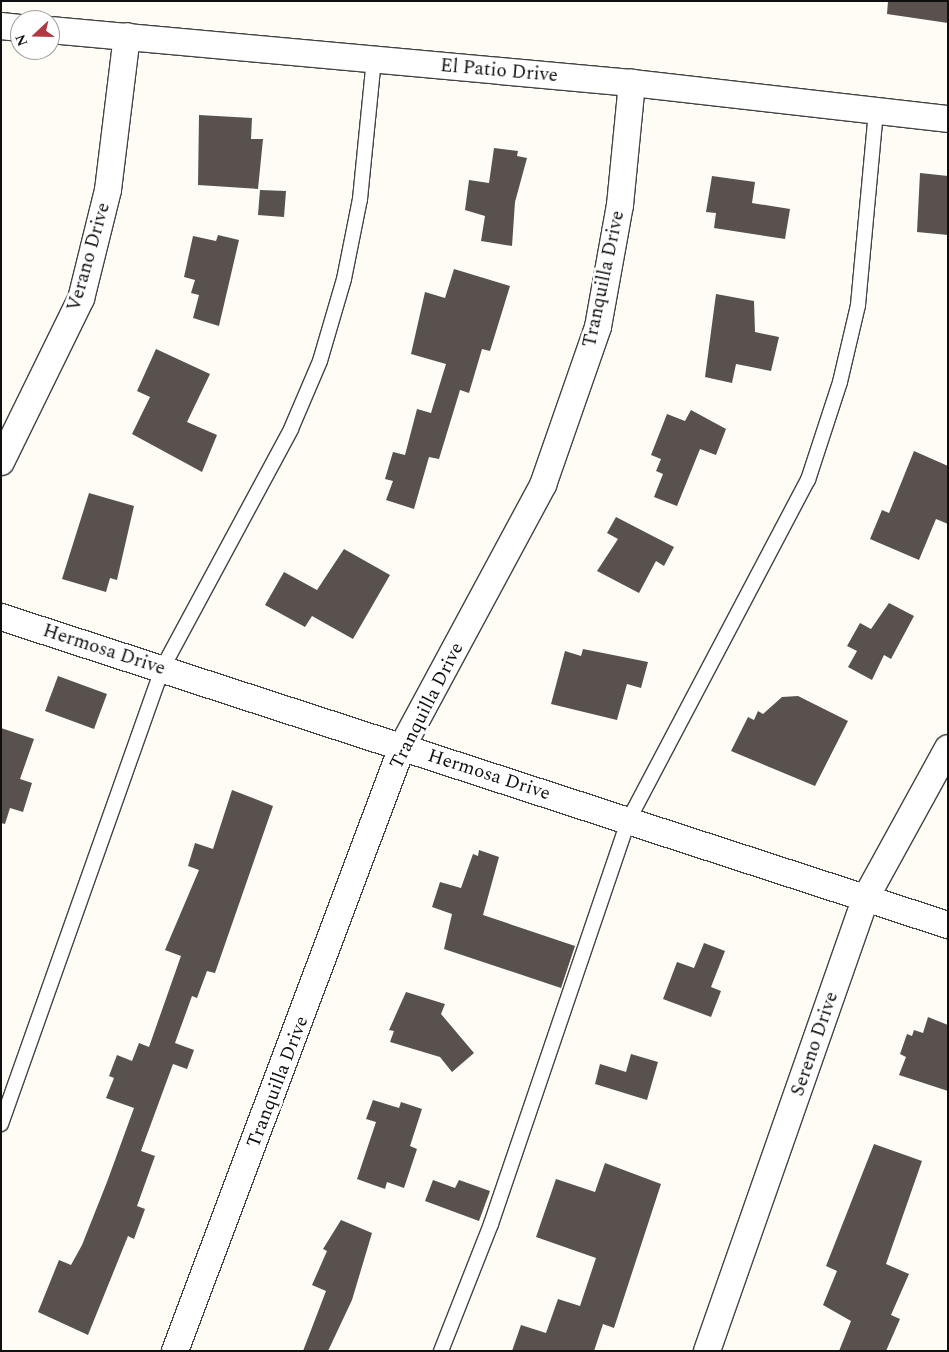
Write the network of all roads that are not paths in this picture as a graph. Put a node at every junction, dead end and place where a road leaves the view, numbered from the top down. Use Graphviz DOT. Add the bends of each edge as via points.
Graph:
graph roads {
  1 [pos="60,31"];
  2 [pos="127,36"];
  3 [pos="374,59"];
  4 [pos="632,83"];
  5 [pos="876,111"];
  6 [pos="948,119"];
  7 [pos="1,462"];
  8 [pos="1,617"];
  9 [pos="162,669"];
  10 [pos="402,747"];
  11 [pos="948,748"];
  12 [pos="628,821"];
  13 [pos="865,899"];
  14 [pos="948,925"];
  15 [pos="1,1124"];
  16 [pos="175,1351"];
  17 [pos="441,1351"];
  18 [pos="707,1351"];
  1 -- 2 [label="street, El Patio Drive"];
  2 -- 3 [label="street, El Patio Drive"];
  2 -- 7 [label="street, Verano Drive" via="108,190 81,299"];
  3 -- 4 [label="street, El Patio Drive"];
  3 -- 9 [label="lane" via="360,198 344,279 320,361 290,429"];
  4 -- 5 [label="street, El Patio Drive"];
  4 -- 10 [label="street, Tranquilla Drive" via="620,205 598,327 543,485"];
  5 -- 6 [label="street, El Patio Drive"];
  5 -- 12 [label="lane" via="858,305 840,382 808,480"];
  8 -- 9 [label="street, Hermosa Drive"];
  9 -- 10 [label="street, Hermosa Drive"];
  9 -- 15 [label="lane"];
  10 -- 12 [label="street, Hermosa Drive"];
  10 -- 16 [label="street, Tranquilla Drive"];
  11 -- 13 [label="street, Sereno Drive"];
  12 -- 13 [label="street, Hermosa Drive"];
  12 -- 17 [label="lane" via="491,1224"];
  13 -- 14 [label="street, Hermosa Drive"];
  13 -- 18 [label="street, Sereno Drive"];
}
